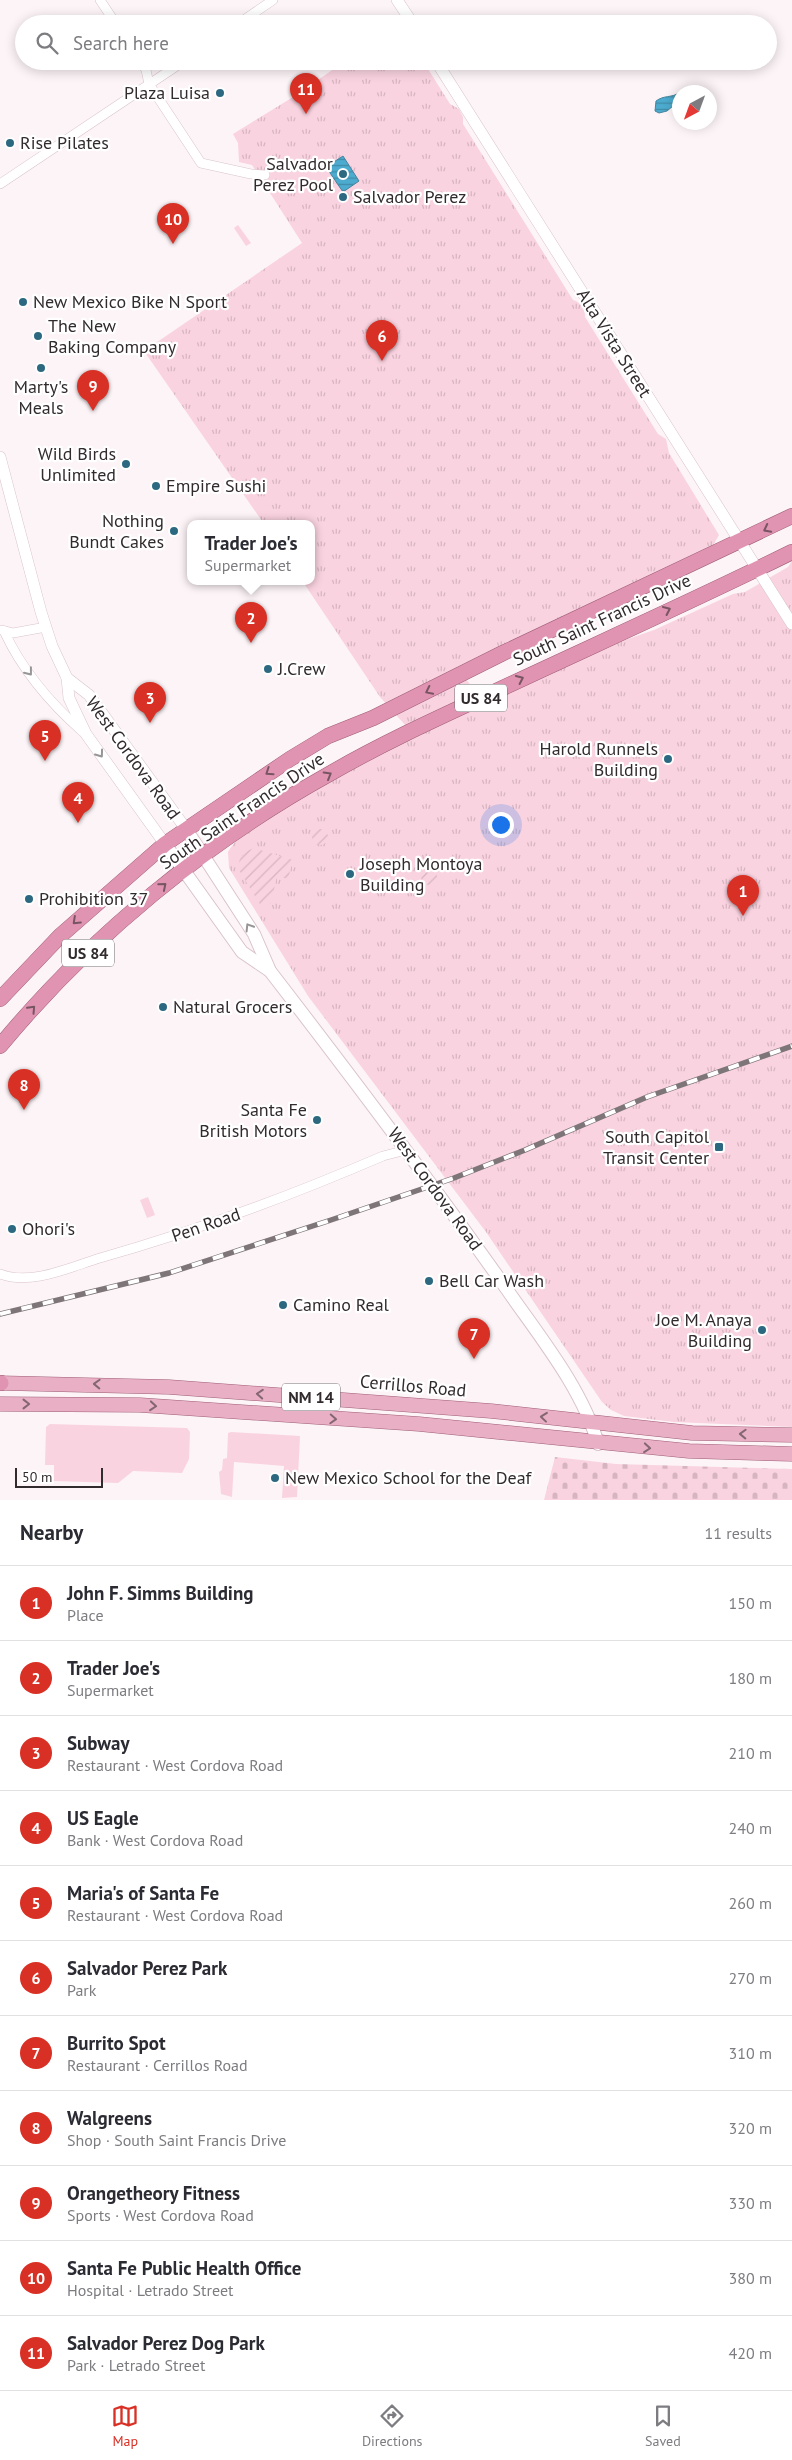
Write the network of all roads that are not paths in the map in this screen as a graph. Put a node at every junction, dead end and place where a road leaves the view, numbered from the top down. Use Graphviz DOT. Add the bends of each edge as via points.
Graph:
graph roads {
  1 [pos="100,0"];
  2 [pos="273,0"];
  3 [pos="397,0"];
  4 [pos="110,15"];
  5 [pos="251,15"];
  6 [pos="407,15"];
  7 [pos="146,70"];
  8 [pos="170,70"];
  9 [pos="442,70"];
  10 [pos="149,84"];
  11 [pos="265,175"];
  12 [pos="0,184"];
  13 [pos="0,457"];
  14 [pos="792,516"];
  15 [pos="742,541"];
  16 [pos="792,552"];
  17 [pos="757,568"];
  18 [pos="792,624"];
  19 [pos="46,627"];
  20 [pos="2,629"];
  21 [pos="67,678"];
  22 [pos="86,734"];
  23 [pos="186,829"];
  24 [pos="165,844"];
  25 [pos="204,855"];
  26 [pos="185,869"];
  27 [pos="270,971"];
  28 [pos="0,999"];
  29 [pos="0,1046"];
  30 [pos="406,1150"];
  31 [pos="0,1274"];
  32 [pos="0,1383"];
  33 [pos="378,1402"];
  34 [pos="0,1404"];
  35 [pos="378,1422"];
  36 [pos="592,1422"];
  37 [pos="792,1435"];
  38 [pos="598,1444"];
  39 [pos="792,1454"];
  1 -- 4 [label="street"];
  2 -- 5 [label="street"];
  3 -- 6 [label="street"];
  7 -- 10 [label="street"];
  8 -- 10 [label="street"];
  9 -- 15 [label="street, Alta Vista Street"];
  10 -- 11 [label="street" via="201,163"];
  10 -- 12 [label="street"];
  13 -- 19 [label="street, West Cordova Road"];
  14 -- 15 [label="highway, South Saint Francis Drive / US 84, one-way"];
  15 -- 17 [label="street, Alta Vista Street"];
  15 -- 23 [label="highway, South Saint Francis Drive / US 84, one-way" via="500,654 381,714 328,736"];
  16 -- 17 [label="highway, South Saint Francis Drive / US 84"];
  17 -- 18 [label="street, Alta Vista Street"];
  25 -- 17 [label="highway, South Saint Francis Drive / US 84, one-way" via="294,794 386,743"];
  19 -- 20 [label="street" via="13,633"];
  19 -- 21 [label="street, West Cordova Road"];
  20 -- 22 [label="street, one-way" via="15,654 54,705"];
  21 -- 22 [label="street, West Cordova Road" via="69,698"];
  21 -- 23 [label="street, West Cordova Road" via="89,695"];
  22 -- 24 [label="street, West Cordova Road, one-way"];
  23 -- 24 [label="highway, South Saint Francis Drive / US 84"];
  23 -- 25 [label="main road, West Cordova Road"];
  24 -- 26 [label="main road, West Cordova Road"];
  24 -- 28 [label="highway, South Saint Francis Drive / US 84, one-way" via="60,936"];
  25 -- 26 [label="highway, South Saint Francis Drive / US 84"];
  27 -- 25 [label="main road, West Cordova Road, one-way" via="254,934"];
  26 -- 27 [label="main road, West Cordova Road" via="242,952"];
  29 -- 26 [label="highway, South Saint Francis Drive / US 84, one-way" via="100,941"];
  27 -- 30 [label="main road, West Cordova Road"];
  30 -- 31 [label="street, Pen Road" via="166,1239 44,1274 16,1278"];
  30 -- 36 [label="main road, West Cordova Road" via="514,1300 584,1404"];
  33 -- 32 [label="main road, Cerrillos Road / NM 14, one-way" via="169,1387"];
  33 -- 35 [label="main road"];
  36 -- 33 [label="main road, Cerrillos Road / NM 14, one-way"];
  34 -- 35 [label="main road, NM 14, one-way" via="140,1405"];
  35 -- 38 [label="main road, NM 14"];
  37 -- 36 [label="main road, Cerrillos Road / NM 14, one-way" via="692,1433"];
  36 -- 38 [label="main road, West Cordova Road"];
  38 -- 39 [label="main road, NM 14, one-way" via="690,1452"];
}
